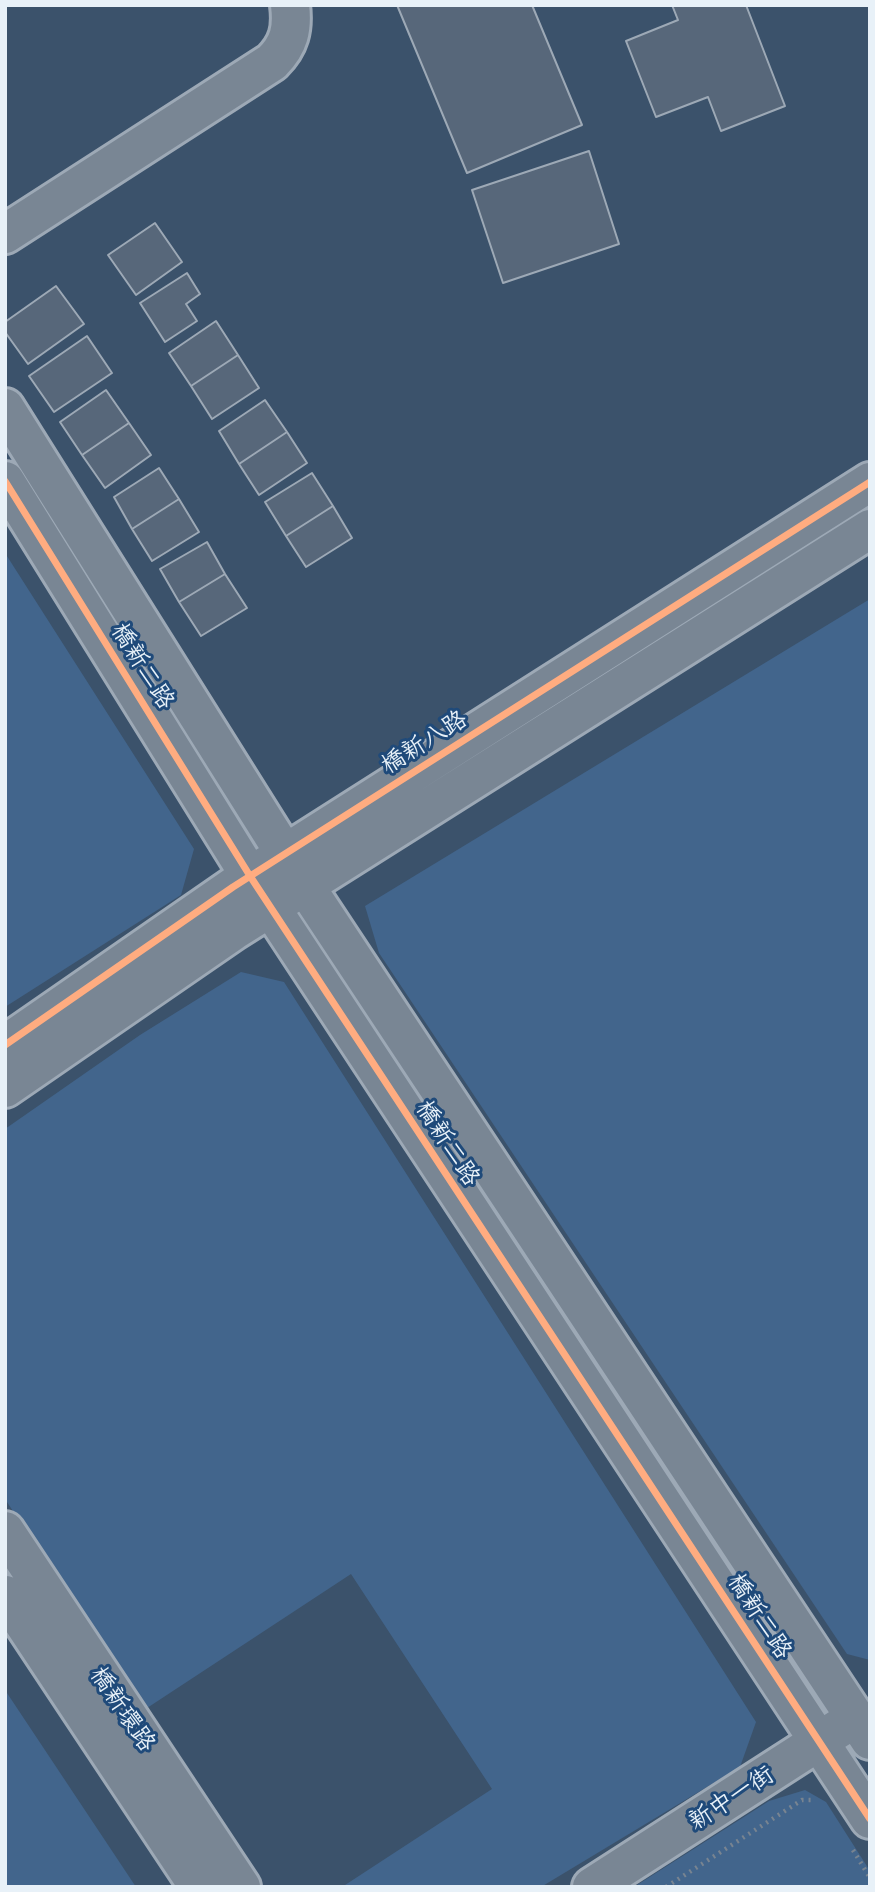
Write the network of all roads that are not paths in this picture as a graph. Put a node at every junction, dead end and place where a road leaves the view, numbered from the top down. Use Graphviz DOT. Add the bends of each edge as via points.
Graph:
graph roads {
  1 [pos="290,5"];
  2 [pos="5,234"];
  3 [pos="5,408"];
  4 [pos="5,481"];
  5 [pos="870,482"];
  6 [pos="870,529"];
  7 [pos="284,854"];
  8 [pos="250,876"];
  9 [pos="305,886"];
  10 [pos="271,908"];
  11 [pos="5,1045"];
  12 [pos="5,1088"];
  13 [pos="5,1531"];
  14 [pos="5,1595"];
  15 [pos="866,1722"];
  16 [pos="819,1741"];
  17 [pos="859,1831"];
  18 [pos="199,1887"];
  19 [pos="241,1887"];
  20 [pos="592,1887"];
  1 -- 2 [label="street" via="292,23 286,48 272,62"];
  3 -- 7 [label="street, 橋新二路"];
  4 -- 8 [label="street, 橋新二路"];
  5 -- 7 [label="street, 橋新八路"];
  6 -- 9 [label="street"];
  7 -- 8 [label="street, 橋新八路"];
  7 -- 9 [label="street, 橋新二路"];
  8 -- 10 [label="street, 橋新二路"];
  8 -- 11 [label="street, 橋新八路"];
  9 -- 10 [label="street"];
  9 -- 15 [label="street, 橋新二路"];
  10 -- 12 [label="street"];
  10 -- 16 [label="street, 橋新二路"];
  13 -- 19 [label="street, 橋新環路"];
  14 -- 18 [label="street, 橋新環路"];
  15 -- 16 [label="street, 新中一街"];
  16 -- 17 [label="street, 橋新二路"];
  16 -- 20 [label="street, 新中一街"];
}
